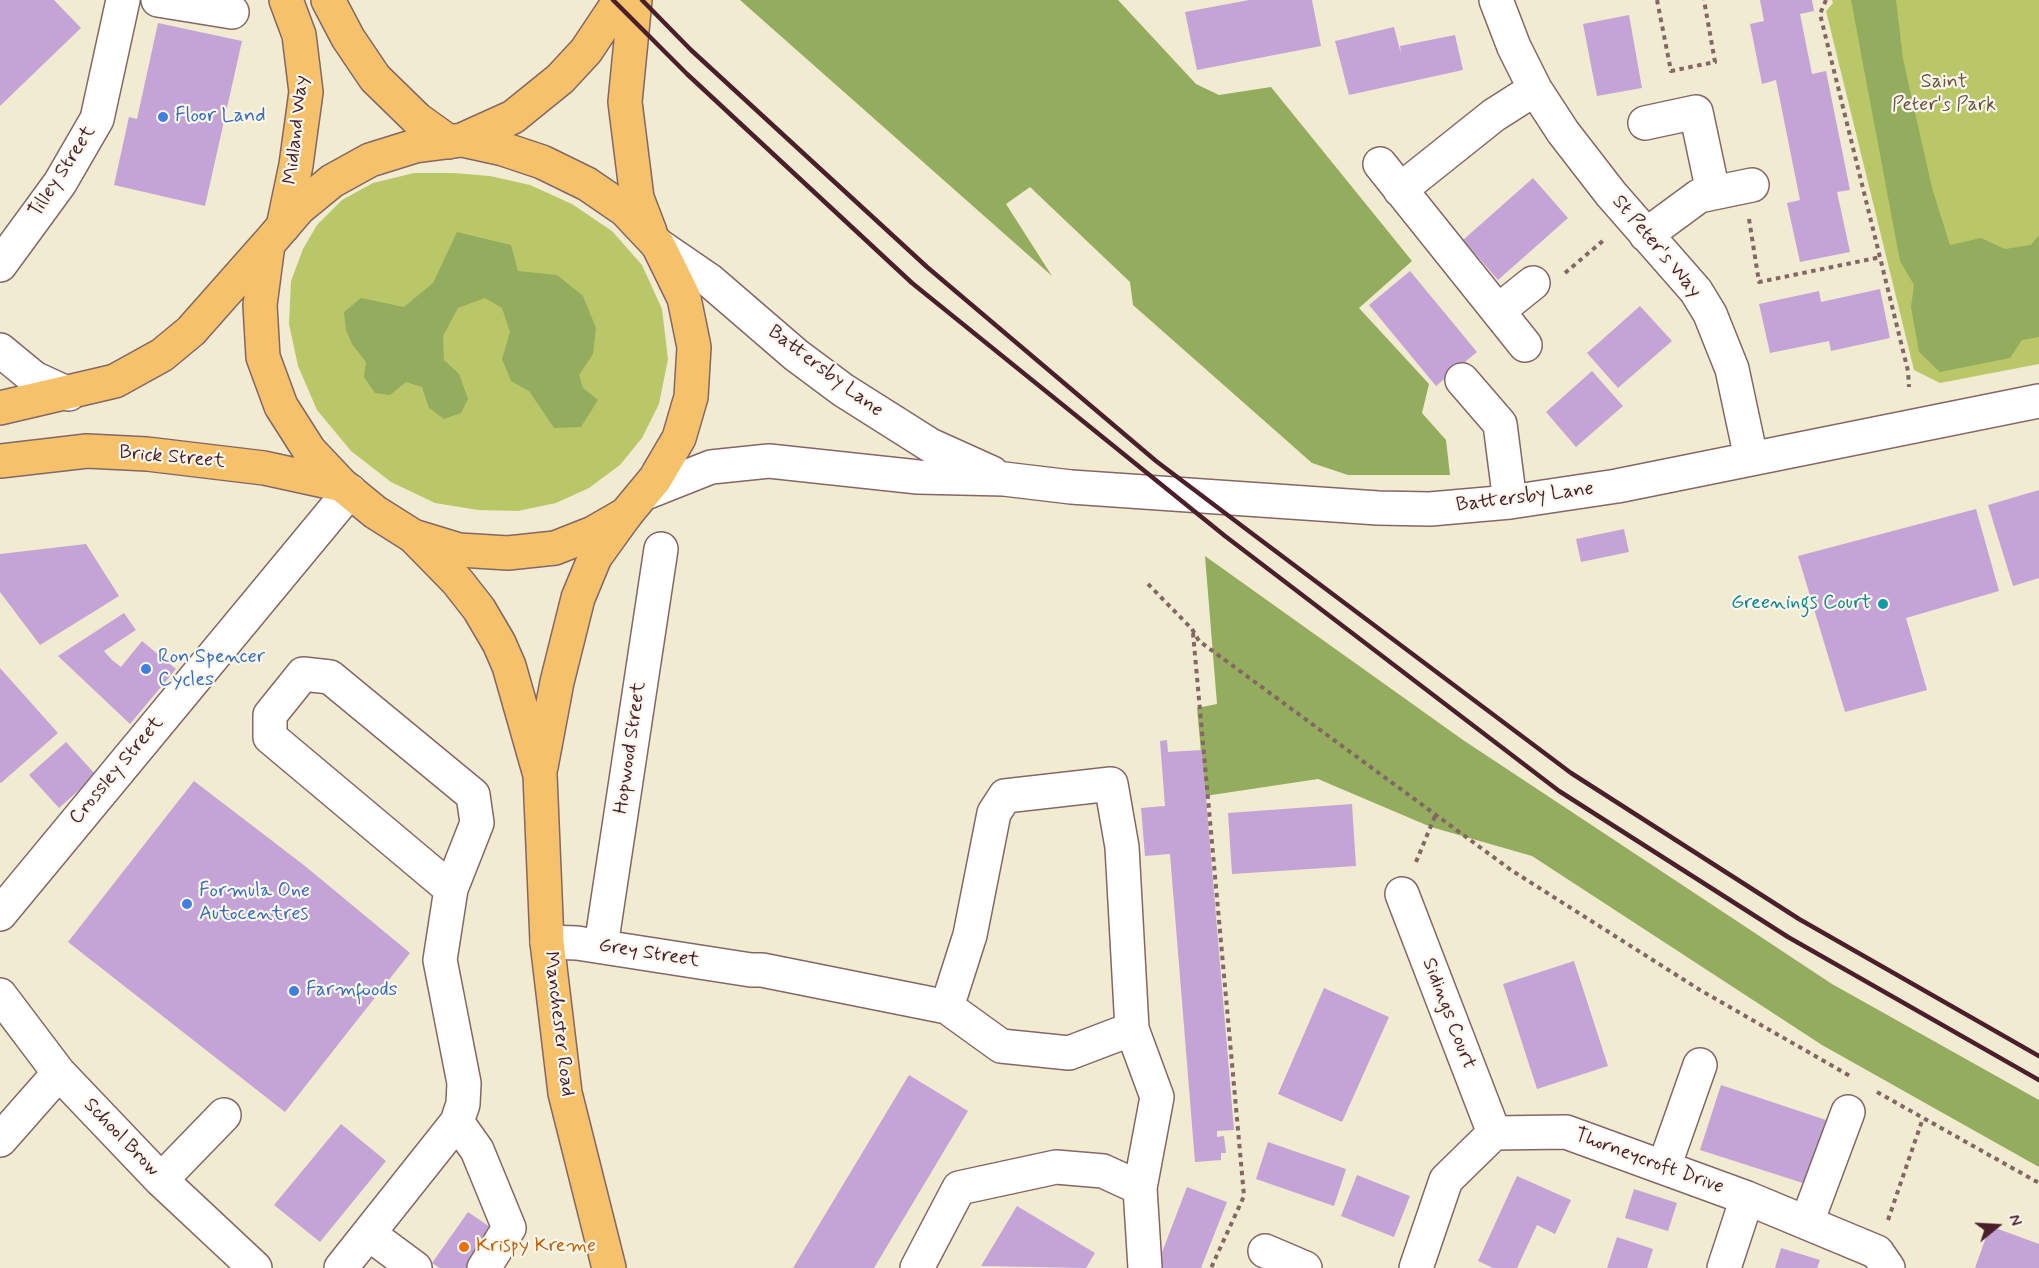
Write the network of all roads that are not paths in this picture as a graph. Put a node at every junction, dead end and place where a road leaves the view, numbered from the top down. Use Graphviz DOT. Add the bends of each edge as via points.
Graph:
graph roads {
  1 [pos="123,0"];
  2 [pos="158,0"];
  3 [pos="286,0"];
  4 [pos="328,0"];
  5 [pos="620,0"];
  6 [pos="635,0"];
  7 [pos="1496,0"];
  8 [pos="232,12"];
  9 [pos="1535,89"];
  10 [pos="1645,123"];
  11 [pos="456,141"];
  12 [pos="1380,164"];
  13 [pos="1400,190"];
  14 [pos="1638,226"];
  15 [pos="276,235"];
  16 [pos="655,240"];
  17 [pos="1,260"];
  18 [pos="1533,283"];
  19 [pos="1498,312"];
  20 [pos="1525,345"];
  21 [pos="0,350"];
  22 [pos="1462,380"];
  23 [pos="69,394"];
  24 [pos="2039,401"];
  25 [pos="0,408"];
  26 [pos="1751,458"];
  27 [pos="0,461"];
  28 [pos="1004,479"];
  29 [pos="346,488"];
  30 [pos="1510,502"];
  31 [pos="635,504"];
  32 [pos="413,536"];
  33 [pos="661,549"];
  34 [pos="540,775"];
  35 [pos="451,889"];
  36 [pos="1402,894"];
  37 [pos="0,914"];
  38 [pos="547,942"];
  39 [pos="601,946"];
  40 [pos="0,994"];
  41 [pos="947,1007"];
  42 [pos="1132,1029"];
  43 [pos="1700,1065"];
  44 [pos="59,1073"];
  45 [pos="1848,1112"];
  46 [pos="224,1115"];
  47 [pos="451,1131"];
  48 [pos="1494,1133"];
  49 [pos="0,1140"];
  50 [pos="1664,1167"];
  51 [pos="161,1180"];
  52 [pos="1140,1188"];
  53 [pos="1747,1198"];
  54 [pos="1807,1222"];
  55 [pos="369,1234"];
  56 [pos="1265,1251"];
  57 [pos="1882,1260"];
  58 [pos="255,1268"];
  59 [pos="341,1268"];
  60 [pos="415,1268"];
  61 [pos="484,1268"];
  62 [pos="609,1268"];
  63 [pos="917,1268"];
  64 [pos="1145,1268"];
  65 [pos="1305,1268"];
  66 [pos="1416,1268"];
  67 [pos="1724,1268"];
  1 -- 17 [label="street, Tilley Street" via="97,120 60,183"];
  2 -- 8 [label="street"];
  3 -- 15 [label="main road, Midland Way" via="299,35 306,92 296,165"];
  4 -- 11 [label="main road" via="375,78 417,119"];
  5 -- 11 [label="main road" via="586,51 560,79 513,117"];
  6 -- 16 [label="main road" via="625,102 637,198"];
  7 -- 9 [label="street, St Peter's Way"];
  9 -- 13 [label="street" via="1494,115"];
  9 -- 14 [label="street, St Peter's Way" via="1563,132"];
  10 -- 14 [label="street, St Peter's Way" via="1696,112 1736,188 1685,204"];
  11 -- 15 [label="main road" via="415,146 370,160 332,181 299,208"];
  11 -- 16 [label="main road" via="503,149 587,184 625,210"];
  12 -- 13 [label="street"];
  13 -- 19 [label="street"];
  14 -- 26 [label="street, St Peter's Way" via="1696,291 1721,336"];
  15 -- 23 [label="main road" via="191,331 162,355 115,381"];
  15 -- 29 [label="main road, Midland Way" via="260,305 263,357 281,406 309,450"];
  16 -- 28 [label="street, Battersby Lane" via="843,390 930,445"];
  16 -- 31 [label="main road, Manchester Road" via="684,298 694,347 690,398 680,438"];
  18 -- 19 [label="street"];
  19 -- 20 [label="street"];
  21 -- 23 [label="street" via="34,378"];
  22 -- 30 [label="street" via="1500,424"];
  23 -- 25 [label="main road"];
  24 -- 26 [label="street, Battersby Lane"];
  26 -- 30 [label="street, Battersby Lane" via="1617,486"];
  27 -- 29 [label="main road, Brick Street" via="87,451 147,454 264,468"];
  28 -- 30 [label="street, Battersby Lane" via="1378,508"];
  28 -- 31 [label="street, Battersby Lane" via="918,477 769,461 711,467"];
  29 -- 32 [label="main road, Midland Way"];
  29 -- 37 [label="street, Crossley Street"];
  31 -- 32 [label="main road" via="593,533 555,548 508,553 459,550"];
  31 -- 34 [label="main road, Manchester Road" via="595,557 578,598"];
  32 -- 34 [label="main road, Manchester Road" via="457,581 499,643"];
  33 -- 39 [label="street, Hopwood Street"];
  34 -- 38 [label="main road, Manchester Road"];
  35 -- 35 [label="street" via="270,737 270,715 303,674 330,677 473,795 477,823"];
  35 -- 47 [label="street" via="440,960 464,1083 463,1104"];
  36 -- 48 [label="street, Sidings Court"];
  38 -- 39 [label="street, Grey Street"];
  38 -- 62 [label="main road, Manchester Road" via="565,1093"];
  39 -- 41 [label="street, Grey Street" via="762,970"];
  40 -- 44 [label="street, School Brow"];
  41 -- 42 [label="street" via="1001,1046 1069,1053"];
  41 -- 42 [label="street" via="970,935 994,813 1005,796 1111,784 1122,847"];
  42 -- 52 [label="street" via="1157,1097"];
  43 -- 50 [label="street"];
  44 -- 49 [label="street"];
  44 -- 51 [label="street, School Brow"];
  45 -- 54 [label="street"];
  46 -- 51 [label="street"];
  47 -- 55 [label="street"];
  47 -- 61 [label="street" via="477,1150 509,1228"];
  48 -- 50 [label="street, Thorneycroft Drive" via="1566,1132"];
  48 -- 66 [label="street" via="1446,1180"];
  50 -- 53 [label="street, Thorneycroft Drive"];
  51 -- 58 [label="street, School Brow"];
  52 -- 63 [label="street" via="1103,1171 1056,1167 959,1188"];
  52 -- 64 [label="street"];
  53 -- 54 [label="street, Thorneycroft Drive"];
  53 -- 67 [label="street, Thorneycroft Drive"];
  54 -- 57 [label="street, Thorneycroft Drive"];
  55 -- 59 [label="street"];
  55 -- 60 [label="street"];
  56 -- 65 [label="street"];
}
